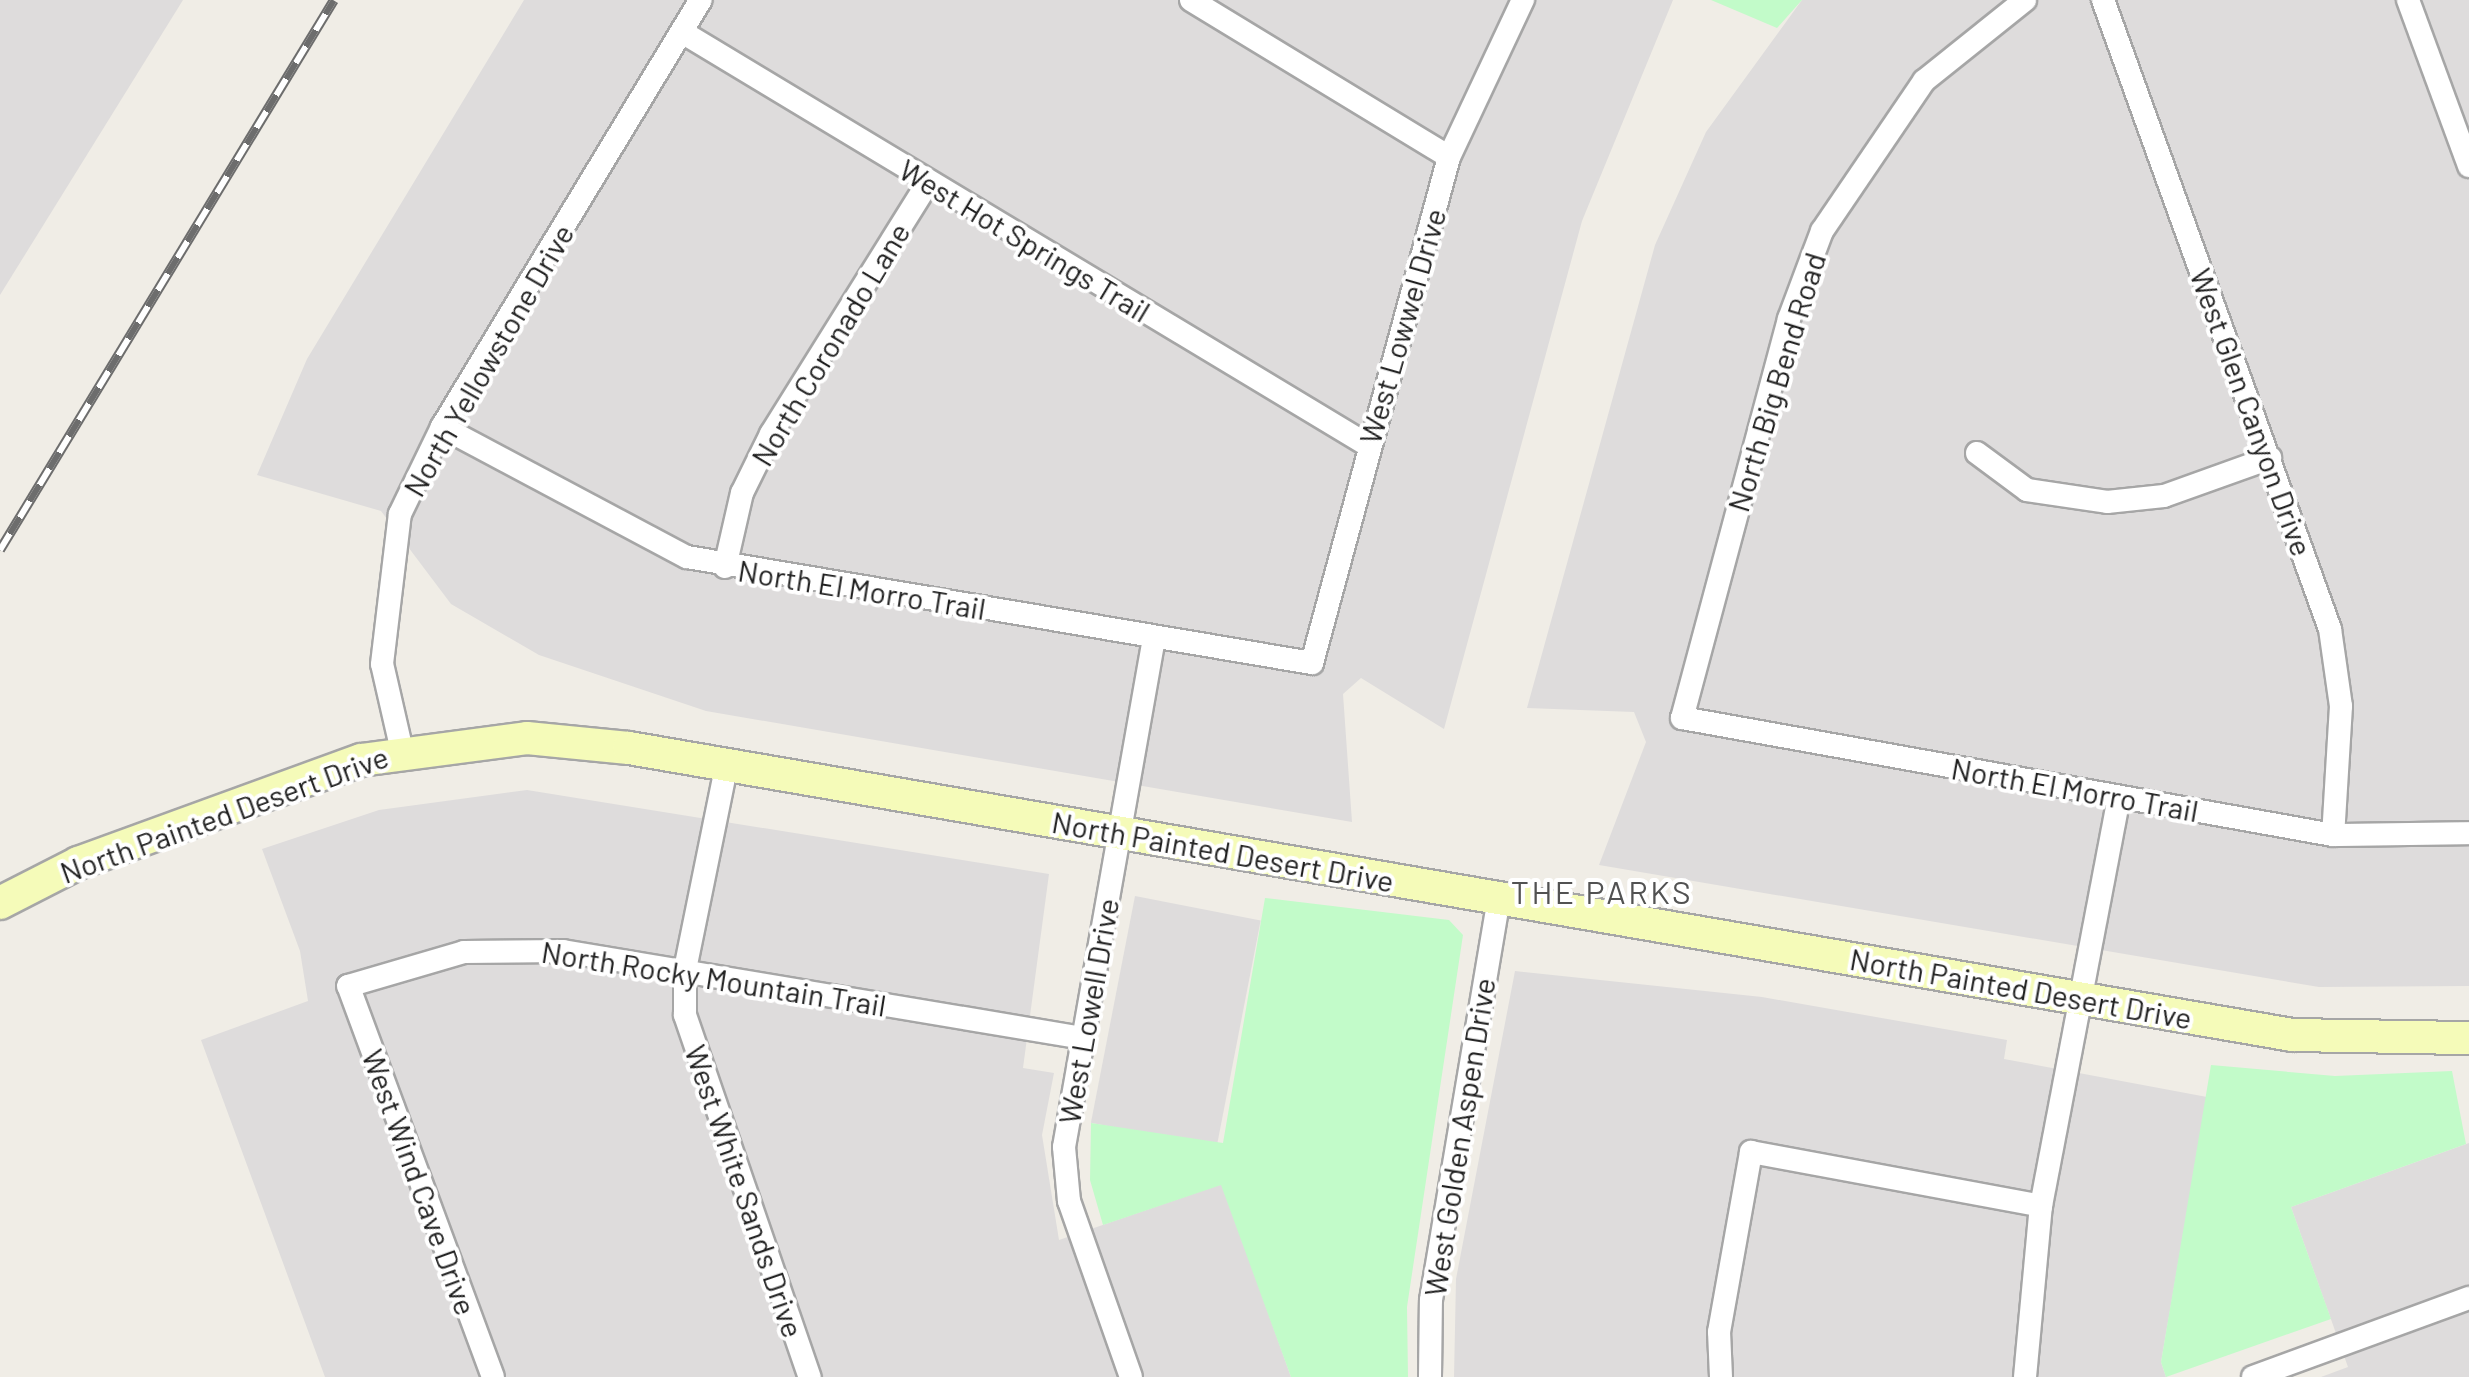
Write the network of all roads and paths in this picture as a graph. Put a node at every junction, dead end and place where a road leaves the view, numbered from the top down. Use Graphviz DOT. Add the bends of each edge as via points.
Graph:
graph roads {
  1 [pos="701,0"];
  2 [pos="1191,0"];
  3 [pos="1523,0"];
  4 [pos="2025,0"];
  5 [pos="2103,0"];
  6 [pos="2408,0"];
  7 [pos="682,32"];
  8 [pos="1449,157"];
  9 [pos="2469,166"];
  10 [pos="928,183"];
  11 [pos="442,427"];
  12 [pos="1369,446"];
  13 [pos="1978,453"];
  14 [pos="2270,458"];
  15 [pos="725,566"];
  16 [pos="1154,638"];
  17 [pos="1312,663"];
  18 [pos="1682,718"];
  19 [pos="402,750"];
  20 [pos="726,768"];
  21 [pos="2118,797"];
  22 [pos="1121,832"];
  23 [pos="2469,833"];
  24 [pos="2333,835"];
  25 [pos="1498,899"];
  26 [pos="0,903"];
  27 [pos="685,970"];
  28 [pos="348,986"];
  29 [pos="2080,998"];
  30 [pos="1083,1038"];
  31 [pos="2469,1038"];
  32 [pos="2041,1206"];
  33 [pos="2469,1298"];
  34 [pos="2311,1367"];
  35 [pos="492,1377"];
  36 [pos="810,1377"];
  37 [pos="1131,1377"];
  38 [pos="1430,1377"];
  39 [pos="1721,1377"];
  40 [pos="2025,1377"];
  41 [pos="2253,1377"];
  1 -- 7 [label="street, North Yellowstone Drive"];
  2 -- 8 [label="street"];
  3 -- 8 [label="street, West Lowwel Drive"];
  4 -- 18 [label="street, North Big Bend Road" via="1924,81 1822,231 1788,320"];
  5 -- 14 [label="street, West Glen Canyon Drive"];
  6 -- 9 [label="street"];
  7 -- 10 [label="street, West Hot Springs Trail"];
  7 -- 11 [label="street, North Yellowstone Drive"];
  8 -- 12 [label="street, West Lowwel Drive"];
  10 -- 12 [label="street, West Hot Springs Trail"];
  10 -- 15 [label="street, North Coronado Lane" via="771,434 742,493"];
  11 -- 15 [label="street, North El Morro Trail" via="649,544"];
  11 -- 19 [label="street, North Yellowstone Drive" via="390,548 382,664"];
  12 -- 17 [label="street, West Lowwel Drive"];
  13 -- 14 [label="street" via="2026,490 2107,502 2164,496"];
  14 -- 24 [label="street, West Glen Canyon Drive" via="2336,654"];
  15 -- 16 [label="street, North El Morro Trail"];
  16 -- 17 [label="street, North El Morro Trail"];
  16 -- 22 [label="street, West Lowell Drive"];
  18 -- 21 [label="street, North El Morro Trail"];
  19 -- 20 [label="street, North Painted Desert Drive" via="527,738"];
  19 -- 26 [label="street, North Painted Desert Drive" via="78,864"];
  20 -- 22 [label="street, North Painted Desert Drive"];
  20 -- 27 [label="street, West White Sands Drive"];
  21 -- 24 [label="street, North El Morro Trail"];
  21 -- 29 [label="street"];
  22 -- 25 [label="street, North Painted Desert Drive"];
  22 -- 30 [label="street, West Lowell Drive"];
  23 -- 24 [label="street, North El Morro Trail"];
  25 -- 29 [label="street, North Painted Desert Drive"];
  25 -- 38 [label="street, West Golden Aspen Drive" via="1431,1300"];
  27 -- 28 [label="street, North Rocky Mountain Trail" via="503,949"];
  27 -- 30 [label="street, North Rocky Mountain Trail"];
  27 -- 36 [label="street, West White Sands Drive" via="694,1054"];
  28 -- 35 [label="street, West Wind Cave Drive"];
  29 -- 31 [label="street, North Painted Desert Drive" via="2292,1034"];
  29 -- 32 [label="street"];
  30 -- 37 [label="street, West Lowell Drive" via="1064,1147 1069,1202"];
  32 -- 39 [label="street" via="1751,1152 1719,1332"];
  32 -- 40 [label="street"];
  33 -- 34 [label="street"];
  34 -- 41 [label="street"];
}
